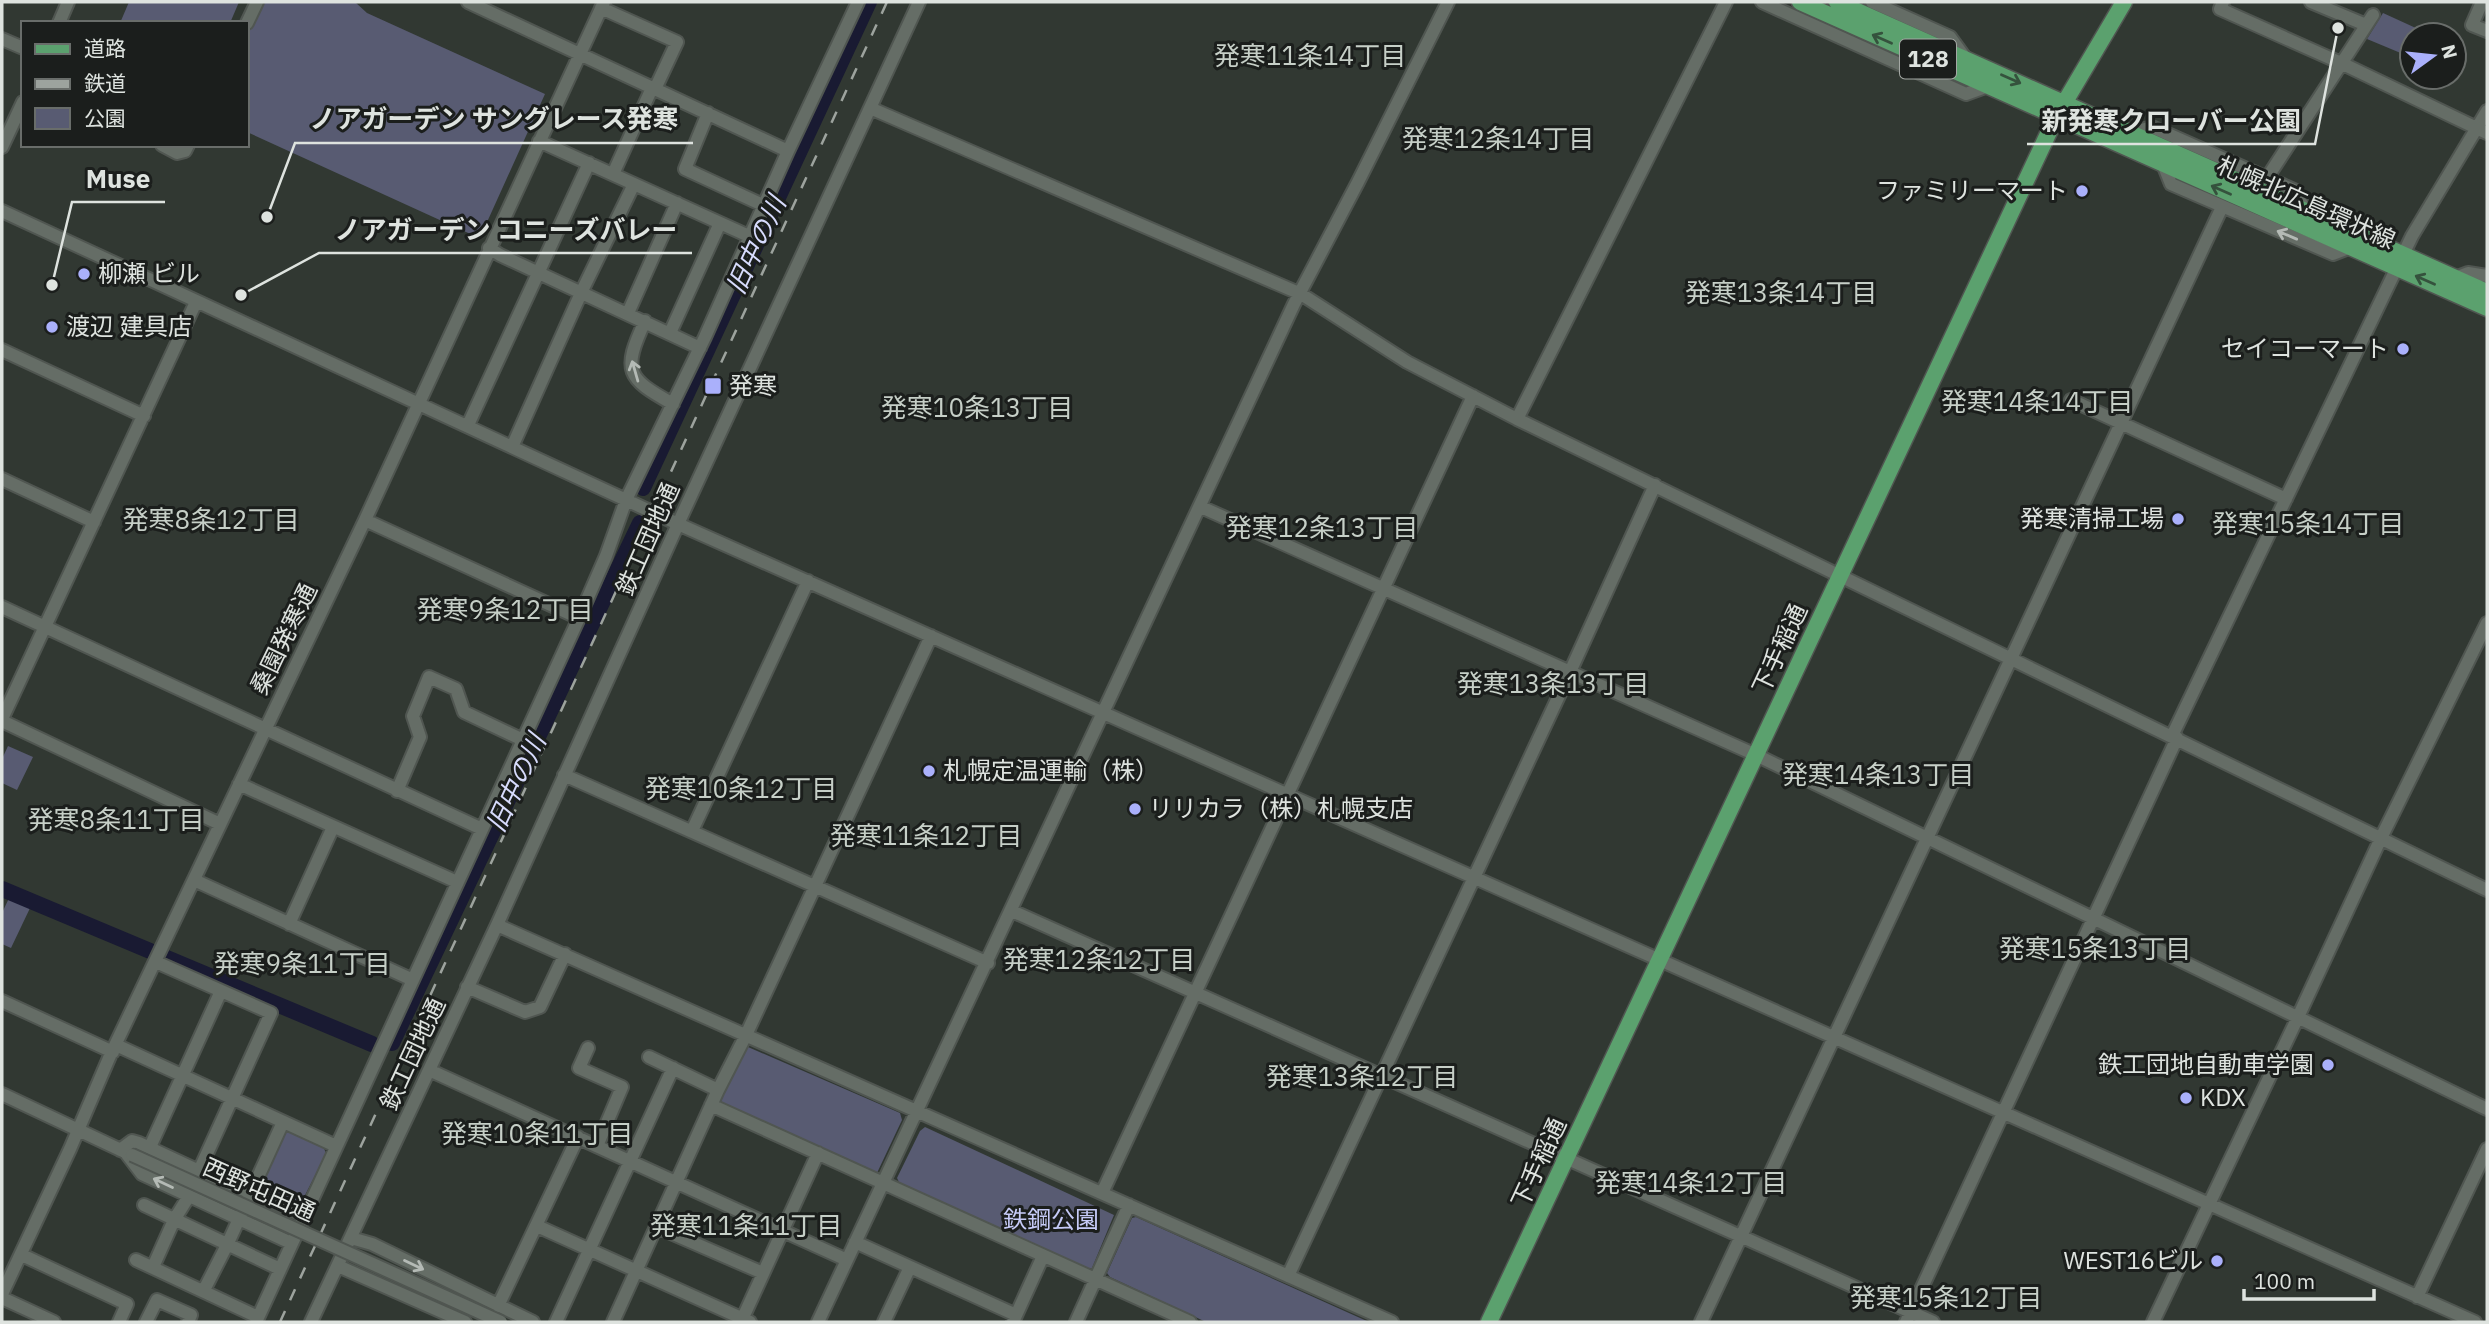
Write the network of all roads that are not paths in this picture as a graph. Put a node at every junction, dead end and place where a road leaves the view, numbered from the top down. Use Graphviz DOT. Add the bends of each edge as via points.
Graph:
graph roads {
  1 [pos="68,2"];
  2 [pos="257,2"];
  3 [pos="468,2"];
  4 [pos="919,2"];
  5 [pos="1448,2"];
  6 [pos="1726,2"];
  7 [pos="1762,2"];
  8 [pos="1800,2"];
  9 [pos="1837,2"];
  10 [pos="1872,2"];
  11 [pos="2124,2"];
  12 [pos="2223,2"];
  13 [pos="2311,2"];
  14 [pos="2482,2"];
  15 [pos="854,3"];
  16 [pos="603,5"];
  17 [pos="60,21"];
  18 [pos="248,21"];
  19 [pos="2487,31"];
  20 [pos="2,38"];
  21 [pos="21,47"];
  22 [pos="580,54"];
  23 [pos="1966,59"];
  24 [pos="2341,63"];
  25 [pos="1988,86"];
  26 [pos="653,88"];
  27 [pos="21,106"];
  28 [pos="870,108"];
  29 [pos="2060,110"];
  30 [pos="2487,110"];
  31 [pos="708,113"];
  32 [pos="2482,131"];
  33 [pos="2131,133"];
  34 [pos="539,141"];
  35 [pos="2,146"];
  36 [pos="166,147"];
  37 [pos="187,147"];
  38 [pos="788,151"];
  39 [pos="589,163"];
  40 [pos="2164,164"];
  41 [pos="613,174"];
  42 [pos="2267,178"];
  43 [pos="634,184"];
  44 [pos="677,203"];
  45 [pos="765,206"];
  46 [pos="2222,207"];
  47 [pos="2,211"];
  48 [pos="2306,211"];
  49 [pos="720,223"];
  50 [pos="751,237"];
  51 [pos="2351,247"];
  52 [pos="489,248"];
  53 [pos="2400,261"];
  54 [pos="538,273"];
  55 [pos="2487,276"];
  56 [pos="2455,278"];
  57 [pos="2487,292"];
  58 [pos="581,293"];
  59 [pos="1301,294"];
  60 [pos="196,302"];
  61 [pos="2487,308"];
  62 [pos="628,313"];
  63 [pos="645,321"];
  64 [pos="670,333"];
  65 [pos="700,348"];
  66 [pos="2,350"];
  67 [pos="1473,396"];
  68 [pos="2071,400"];
  69 [pos="417,403"];
  70 [pos="673,404"];
  71 [pos="144,416"];
  72 [pos="1517,419"];
  73 [pos="2120,422"];
  74 [pos="468,425"];
  75 [pos="512,447"];
  76 [pos="2,479"];
  77 [pos="1655,485"];
  78 [pos="2286,499"];
  79 [pos="626,500"];
  80 [pos="1201,507"];
  81 [pos="365,520"];
  82 [pos="94,522"];
  83 [pos="678,524"];
  84 [pos="1839,575"];
  85 [pos="808,581"];
  86 [pos="1384,589"];
  87 [pos="2,607"];
  88 [pos="579,618"];
  89 [pos="2487,623"];
  90 [pos="45,627"];
  91 [pos="931,636"];
  92 [pos="2011,658"];
  93 [pos="1570,672"];
  94 [pos="1103,712"];
  95 [pos="2,720"];
  96 [pos="265,729"];
  97 [pos="2175,737"];
  98 [pos="523,740"];
  99 [pos="1756,755"];
  100 [pos="564,775"];
  101 [pos="239,784"];
  102 [pos="397,791"];
  103 [pos="1289,794"];
  104 [pos="220,824"];
  105 [pos="333,827"];
  106 [pos="482,830"];
  107 [pos="692,831"];
  108 [pos="1928,838"];
  109 [pos="2381,838"];
  110 [pos="1473,876"];
  111 [pos="194,880"];
  112 [pos="457,883"];
  113 [pos="814,886"];
  114 [pos="2487,890"];
  115 [pos="1012,911"];
  116 [pos="2094,918"];
  117 [pos="289,924"];
  118 [pos="497,925"];
  119 [pos="565,954"];
  120 [pos="158,957"];
  121 [pos="1659,959"];
  122 [pos="988,963"];
  123 [pos="412,980"];
  124 [pos="467,987"];
  125 [pos="222,991"];
  126 [pos="1195,993"];
  127 [pos="2,1001"];
  128 [pos="2298,1017"];
  129 [pos="746,1035"];
  130 [pos="1833,1037"];
  131 [pos="588,1048"];
  132 [pos="114,1049"];
  133 [pos="649,1057"];
  134 [pos="673,1068"];
  135 [pos="429,1070"];
  136 [pos="182,1075"];
  137 [pos="1381,1076"];
  138 [pos="718,1090"];
  139 [pos="2,1094"];
  140 [pos="232,1098"];
  141 [pos="711,1105"];
  142 [pos="2487,1109"];
  143 [pos="918,1111"];
  144 [pos="2005,1113"];
  145 [pos="283,1122"];
  146 [pos="78,1130"];
  147 [pos="579,1138"];
  148 [pos="336,1146"];
  149 [pos="597,1146"];
  150 [pos="150,1147"];
  151 [pos="2487,1149"];
  152 [pos="126,1153"];
  153 [pos="818,1153"];
  154 [pos="1566,1158"];
  155 [pos="631,1161"];
  156 [pos="200,1171"];
  157 [pos="678,1183"];
  158 [pos="883,1183"];
  159 [pos="250,1192"];
  160 [pos="1102,1194"];
  161 [pos="189,1196"];
  162 [pos="2210,1204"];
  163 [pos="144,1205"];
  164 [pos="1129,1205"];
  165 [pos="304,1214"];
  166 [pos="239,1219"];
  167 [pos="174,1220"];
  168 [pos="537,1226"];
  169 [pos="657,1227"];
  170 [pos="782,1230"];
  171 [pos="1742,1236"];
  172 [pos="351,1238"];
  173 [pos="855,1242"];
  174 [pos="228,1243"];
  175 [pos="291,1243"];
  176 [pos="590,1250"];
  177 [pos="22,1255"];
  178 [pos="1043,1256"];
  179 [pos="136,1260"];
  180 [pos="847,1260"];
  181 [pos="338,1266"];
  182 [pos="153,1267"];
  183 [pos="910,1267"];
  184 [pos="280,1269"];
  185 [pos="636,1271"];
  186 [pos="763,1273"];
  187 [pos="1288,1276"];
  188 [pos="1096,1280"];
  189 [pos="204,1290"];
  190 [pos="2,1296"];
  191 [pos="479,1296"];
  192 [pos="2417,1297"];
  193 [pos="498,1306"];
  194 [pos="1908,1317"];
  195 [pos="1014,1319"];
  196 [pos="257,1320"];
  197 [pos="744,1321"];
  198 [pos="888,1321"];
  199 [pos="54,1322"];
  200 [pos="119,1322"];
  201 [pos="146,1322"];
  202 [pos="188,1322"];
  203 [pos="313,1322"];
  204 [pos="466,1322"];
  205 [pos="500,1322"];
  206 [pos="533,1322"];
  207 [pos="555,1322"];
  208 [pos="613,1322"];
  209 [pos="818,1322"];
  210 [pos="1076,1322"];
  211 [pos="1189,1322"];
  212 [pos="1392,1322"];
  213 [pos="1489,1322"];
  214 [pos="1701,1322"];
  215 [pos="1933,1322"];
  216 [pos="2153,1322"];
  217 [pos="2475,1322"];
  1 -- 17 [label="street"];
  2 -- 18 [label="street"];
  3 -- 22 [label="street"];
  4 -- 28 [label="street, 鉄工団地通"];
  5 -- 59 [label="street"];
  6 -- 72 [label="street"];
  7 -- 25 [label="street" via="1966,94"];
  25 -- 8 [label="main road, 札幌北広島環状線 / 128, one-way"];
  9 -- 23 [label="main road, 札幌北広島環状線 / 128"];
  10 -- 23 [label="street" via="1950,37"];
  11 -- 29 [label="main road, 下手稲通"];
  12 -- 24 [label="street" via="2220,9"];
  13 -- 24 [label="street" via="2370,20"];
  14 -- 19 [label="street" via="2472,25"];
  15 -- 38 [label="street"];
  16 -- 22 [label="street, 桑園発寒通"];
  16 -- 26 [label="street" via="677,42"];
  20 -- 21 [label="street"];
  22 -- 26 [label="street"];
  22 -- 34 [label="street, 桑園発寒通"];
  23 -- 29 [label="main road, 札幌北広島環状線 / 128, one-way"];
  24 -- 32 [label="street"];
  24 -- 42 [label="street"];
  25 -- 29 [label="main road, 札幌北広島環状線 / 128"];
  26 -- 31 [label="street"];
  26 -- 41 [label="street"];
  27 -- 35 [label="street"];
  28 -- 59 [label="street"];
  28 -- 83 [label="street, 鉄工団地通"];
  29 -- 33 [label="main road, 札幌北広島環状線 / 128"];
  29 -- 40 [label="main road, 札幌北広島環状線 / 128"];
  29 -- 84 [label="main road, 下手稲通"];
  30 -- 32 [label="street"];
  31 -- 38 [label="street"];
  31 -- 45 [label="street" via="685,169"];
  32 -- 53 [label="street"];
  33 -- 42 [label="street" via="2152,127"];
  33 -- 48 [label="main road, 札幌北広島環状線 / 128"];
  34 -- 39 [label="street"];
  34 -- 52 [label="street, 桑園発寒通"];
  36 -- 37 [label="street" via="177,153"];
  38 -- 45 [label="street"];
  39 -- 41 [label="street"];
  39 -- 54 [label="street"];
  40 -- 46 [label="street" via="2171,184"];
  51 -- 40 [label="main road, 札幌北広島環状線 / 128, one-way"];
  41 -- 43 [label="street"];
  42 -- 48 [label="street" via="2294,190"];
  43 -- 44 [label="street"];
  43 -- 58 [label="street"];
  44 -- 49 [label="street"];
  44 -- 62 [label="street"];
  45 -- 50 [label="street"];
  51 -- 46 [label="street, one-way" via="2333,254"];
  46 -- 73 [label="street"];
  47 -- 60 [label="street"];
  48 -- 53 [label="main road, 札幌北広島環状線 / 128"];
  49 -- 50 [label="street"];
  49 -- 64 [label="street"];
  50 -- 65 [label="street"];
  51 -- 53 [label="main road, 札幌北広島環状線 / 128"];
  52 -- 54 [label="street"];
  52 -- 69 [label="street, 桑園発寒通"];
  53 -- 56 [label="main road, 札幌北広島環状線 / 128"];
  61 -- 53 [label="main road, 札幌北広島環状線 / 128, one-way"];
  53 -- 78 [label="street"];
  54 -- 58 [label="street"];
  54 -- 74 [label="street"];
  55 -- 56 [label="street" via="2468,273"];
  56 -- 57 [label="main road, 札幌北広島環状線 / 128"];
  58 -- 62 [label="street"];
  58 -- 75 [label="street"];
  59 -- 67 [label="street" via="1407,362"];
  59 -- 80 [label="street"];
  60 -- 69 [label="street"];
  60 -- 71 [label="street"];
  62 -- 63 [label="street"];
  63 -- 64 [label="street"];
  70 -- 63 [label="street, one-way" via="645,389 631,369 633,348"];
  64 -- 65 [label="street"];
  65 -- 70 [label="street"];
  66 -- 71 [label="street"];
  67 -- 72 [label="street"];
  67 -- 86 [label="street"];
  68 -- 73 [label="street"];
  69 -- 74 [label="street"];
  69 -- 81 [label="street, 桑園発寒通"];
  70 -- 79 [label="street"];
  71 -- 82 [label="street"];
  72 -- 77 [label="street"];
  73 -- 78 [label="street"];
  73 -- 92 [label="street"];
  74 -- 75 [label="street"];
  75 -- 79 [label="street"];
  76 -- 82 [label="street"];
  77 -- 84 [label="street"];
  77 -- 93 [label="street"];
  78 -- 97 [label="street"];
  79 -- 83 [label="street"];
  79 -- 88 [label="street"];
  80 -- 86 [label="street"];
  80 -- 94 [label="street"];
  81 -- 88 [label="street"];
  81 -- 96 [label="street, 桑園発寒通"];
  82 -- 90 [label="street"];
  83 -- 85 [label="street"];
  83 -- 100 [label="street, 鉄工団地通"];
  84 -- 92 [label="street"];
  84 -- 99 [label="main road, 下手稲通"];
  85 -- 91 [label="street"];
  85 -- 107 [label="street"];
  86 -- 93 [label="street"];
  86 -- 103 [label="street"];
  87 -- 90 [label="street"];
  88 -- 98 [label="street"];
  89 -- 109 [label="street"];
  90 -- 95 [label="street"];
  90 -- 96 [label="street"];
  91 -- 94 [label="street"];
  91 -- 113 [label="street"];
  92 -- 97 [label="street"];
  92 -- 108 [label="street"];
  93 -- 99 [label="street"];
  93 -- 110 [label="street"];
  94 -- 103 [label="street"];
  94 -- 115 [label="street"];
  95 -- 104 [label="street"];
  96 -- 101 [label="street, 桑園発寒通"];
  96 -- 102 [label="street"];
  97 -- 109 [label="street"];
  97 -- 116 [label="street"];
  98 -- 102 [label="street" via="464,712 456,689 429,677 413,716 420,737"];
  98 -- 106 [label="street"];
  99 -- 108 [label="street"];
  99 -- 121 [label="main road, 下手稲通"];
  100 -- 107 [label="street"];
  100 -- 118 [label="street, 鉄工団地通"];
  101 -- 104 [label="street, 桑園発寒通"];
  101 -- 105 [label="street"];
  102 -- 106 [label="street"];
  103 -- 110 [label="street"];
  103 -- 126 [label="street"];
  104 -- 111 [label="street, 桑園発寒通"];
  105 -- 112 [label="street"];
  105 -- 117 [label="street"];
  106 -- 112 [label="street"];
  107 -- 113 [label="street"];
  108 -- 116 [label="street"];
  108 -- 130 [label="street"];
  109 -- 114 [label="street"];
  109 -- 128 [label="street"];
  110 -- 121 [label="street"];
  110 -- 137 [label="street"];
  111 -- 117 [label="street"];
  111 -- 120 [label="street, 桑園発寒通"];
  112 -- 123 [label="street"];
  113 -- 122 [label="street"];
  113 -- 129 [label="street"];
  115 -- 122 [label="street"];
  115 -- 126 [label="street"];
  116 -- 128 [label="street"];
  116 -- 144 [label="street"];
  117 -- 123 [label="street"];
  118 -- 119 [label="street"];
  118 -- 124 [label="street, 鉄工団地通"];
  119 -- 124 [label="street" via="540,1007 525,1012"];
  119 -- 129 [label="street"];
  120 -- 125 [label="street"];
  120 -- 132 [label="street, 桑園発寒通"];
  121 -- 130 [label="street"];
  121 -- 154 [label="main road, 下手稲通"];
  122 -- 143 [label="street"];
  123 -- 148 [label="street"];
  124 -- 135 [label="street, 鉄工団地通"];
  125 -- 136 [label="street"];
  125 -- 140 [label="street" via="271,1013"];
  126 -- 137 [label="street"];
  126 -- 160 [label="street"];
  127 -- 132 [label="street"];
  128 -- 142 [label="street"];
  128 -- 162 [label="street"];
  129 -- 138 [label="street"];
  129 -- 143 [label="street"];
  130 -- 144 [label="street"];
  130 -- 171 [label="street"];
  131 -- 149 [label="street" via="579,1068 622,1087"];
  132 -- 136 [label="street"];
  132 -- 146 [label="street, 桑園発寒通"];
  133 -- 134 [label="street"];
  134 -- 138 [label="street"];
  134 -- 155 [label="street"];
  135 -- 147 [label="street"];
  135 -- 172 [label="street, 鉄工団地通"];
  136 -- 140 [label="street"];
  136 -- 150 [label="street"];
  137 -- 154 [label="street"];
  137 -- 187 [label="street"];
  138 -- 141 [label="street"];
  139 -- 146 [label="street, 西野屯田通"];
  140 -- 145 [label="street"];
  140 -- 156 [label="street"];
  141 -- 153 [label="street"];
  141 -- 157 [label="street"];
  143 -- 158 [label="street"];
  143 -- 160 [label="street"];
  144 -- 162 [label="street"];
  144 -- 194 [label="street"];
  145 -- 148 [label="street"];
  145 -- 159 [label="street"];
  146 -- 152 [label="street, 西野屯田通"];
  146 -- 177 [label="street, 桑園発寒通"];
  147 -- 149 [label="street"];
  147 -- 168 [label="street"];
  148 -- 165 [label="street"];
  149 -- 155 [label="street"];
  150 -- 152 [label="street" via="132,1141"];
  150 -- 156 [label="street"];
  151 -- 192 [label="street"];
  161 -- 152 [label="street, one-way" via="142,1174"];
  152 -- 205 [label="street, 西野屯田通, bridge"];
  153 -- 158 [label="street"];
  153 -- 170 [label="street"];
  154 -- 171 [label="street"];
  154 -- 213 [label="main road, 下手稲通"];
  155 -- 157 [label="street"];
  155 -- 176 [label="street"];
  156 -- 159 [label="street"];
  157 -- 169 [label="street"];
  157 -- 170 [label="street"];
  158 -- 173 [label="street"];
  158 -- 178 [label="street"];
  159 -- 165 [label="street"];
  159 -- 166 [label="street"];
  160 -- 164 [label="street"];
  161 -- 166 [label="street"];
  161 -- 167 [label="street"];
  162 -- 192 [label="street"];
  162 -- 216 [label="street"];
  163 -- 167 [label="street"];
  164 -- 187 [label="street"];
  164 -- 188 [label="street"];
  165 -- 175 [label="street"];
  166 -- 174 [label="street"];
  166 -- 175 [label="street"];
  167 -- 174 [label="street"];
  167 -- 182 [label="street"];
  168 -- 176 [label="street"];
  168 -- 193 [label="street"];
  169 -- 185 [label="street"];
  169 -- 186 [label="street"];
  170 -- 180 [label="street"];
  170 -- 186 [label="street"];
  171 -- 194 [label="street"];
  171 -- 214 [label="street"];
  172 -- 181 [label="street, 鉄工団地通"];
  172 -- 191 [label="street, one-way"];
  173 -- 180 [label="street"];
  173 -- 183 [label="street"];
  174 -- 184 [label="street"];
  174 -- 189 [label="street"];
  175 -- 184 [label="street"];
  176 -- 185 [label="street"];
  176 -- 207 [label="street"];
  177 -- 190 [label="street, 桑園発寒通"];
  177 -- 200 [label="street" via="127,1304"];
  178 -- 188 [label="street"];
  178 -- 195 [label="street"];
  179 -- 182 [label="street"];
  180 -- 209 [label="street"];
  181 -- 203 [label="street, 鉄工団地通"];
  181 -- 204 [label="street"];
  182 -- 189 [label="street"];
  183 -- 195 [label="street"];
  183 -- 198 [label="street"];
  184 -- 196 [label="street"];
  185 -- 197 [label="street"];
  185 -- 208 [label="street"];
  186 -- 197 [label="street"];
  187 -- 212 [label="street"];
  188 -- 210 [label="street"];
  188 -- 211 [label="street"];
  189 -- 196 [label="street"];
  190 -- 199 [label="street"];
  191 -- 193 [label="street"];
  191 -- 204 [label="street"];
  192 -- 217 [label="street"];
  193 -- 206 [label="street"];
  194 -- 215 [label="street"];
  201 -- 202 [label="street" via="157,1300 191,1315"];
}
